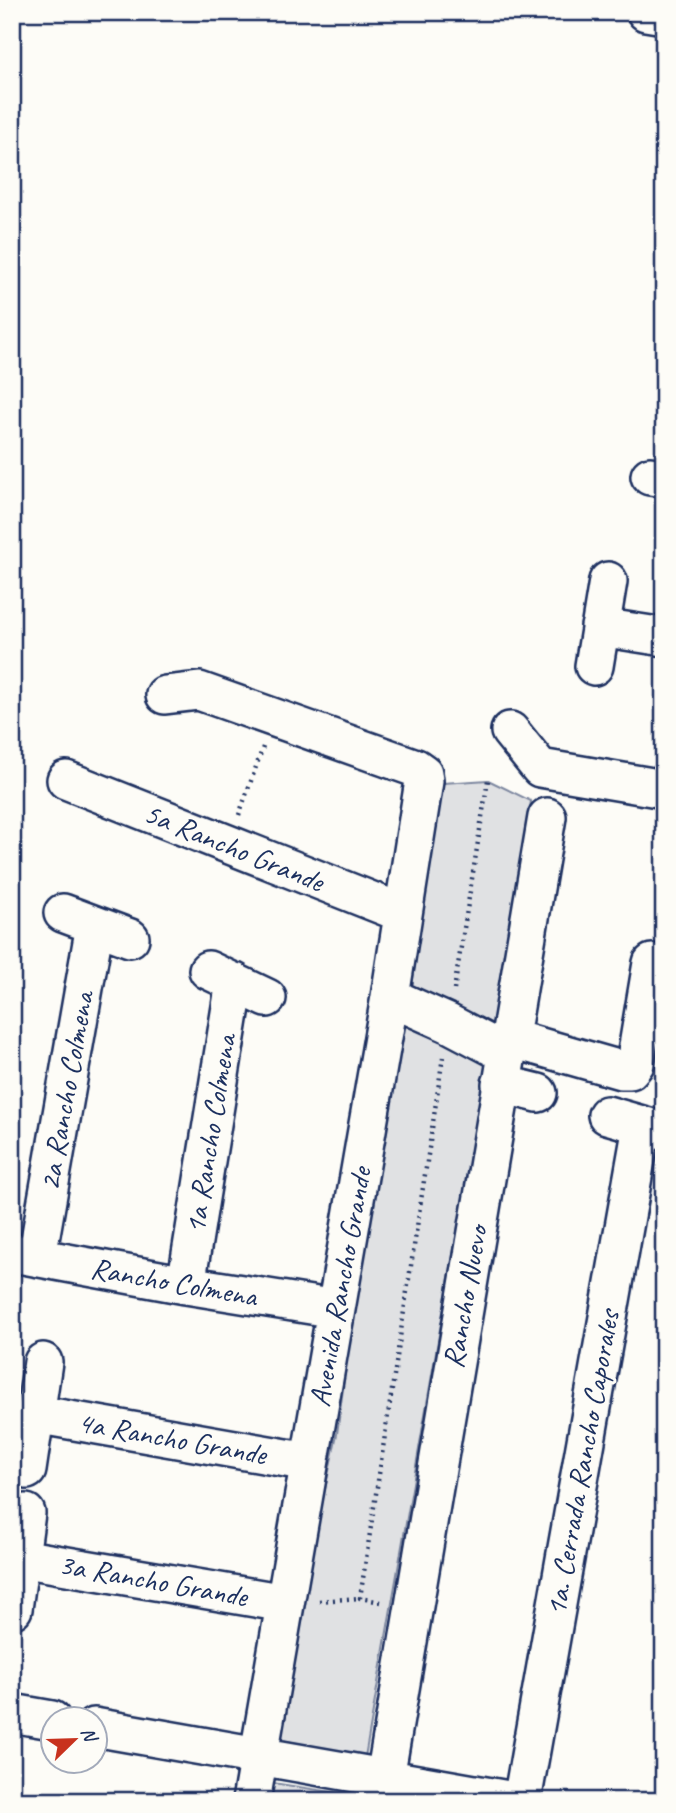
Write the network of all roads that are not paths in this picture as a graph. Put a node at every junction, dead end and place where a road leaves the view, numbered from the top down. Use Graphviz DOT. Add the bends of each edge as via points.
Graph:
graph roads {
  1 [pos="646,12"];
  2 [pos="664,15"];
  3 [pos="608,581"];
  4 [pos="600,627"];
  5 [pos="664,637"];
  6 [pos="594,666"];
  7 [pos="165,695"];
  8 [pos="510,731"];
  9 [pos="66,780"];
  10 [pos="664,789"];
  11 [pos="547,817"];
  12 [pos="402,913"];
  13 [pos="130,938"];
  14 [pos="652,963"];
  15 [pos="390,997"];
  16 [pos="267,998"];
  17 [pos="506,1059"];
  18 [pos="538,1093"];
  19 [pos="607,1115"];
  20 [pos="653,1129"];
  21 [pos="25,1255"];
  22 [pos="186,1285"];
  23 [pos="336,1310"];
  24 [pos="43,1362"];
  25 [pos="35,1414"];
  26 [pos="309,1462"];
  27 [pos="27,1470"];
  28 [pos="26,1514"];
  29 [pos="20,1558"];
  30 [pos="285,1603"];
  31 [pos="13,1609"];
  32 [pos="12,1713"];
  33 [pos="38,1718"];
  34 [pos="108,1729"];
  35 [pos="259,1755"];
  36 [pos="385,1778"];
  37 [pos="439,1794"];
  38 [pos="251,1801"];
  39 [pos="514,1801"];
  40 [pos="522,1801"];
  1 -- 2 [label="street"];
  3 -- 4 [label="street"];
  4 -- 5 [label="street"];
  4 -- 6 [label="street"];
  7 -- 12 [label="street, Avenida Rancho Grande" via="199,691 423,773"];
  8 -- 10 [label="street" via="540,768"];
  9 -- 12 [label="street, 5a Rancho Grande"];
  11 -- 17 [label="street, Rancho Nuevo"];
  12 -- 15 [label="street, Avenida Rancho Grande"];
  13 -- 21 [label="street, 2a Rancho Colmena" via="79,919"];
  14 -- 17 [label="street" via="635,1064 630,1070"];
  15 -- 17 [label="street" via="448,1023"];
  15 -- 23 [label="street, Avenida Rancho Grande"];
  16 -- 22 [label="street, 1a Rancho Colmena" via="221,976"];
  17 -- 18 [label="street"];
  17 -- 36 [label="street, Rancho Nuevo"];
  19 -- 20 [label="street, 1a. Cerrada Rancho Caporales"];
  20 -- 40 [label="street, 1a. Cerrada Rancho Caporales"];
  21 -- 22 [label="street, Rancho Colmena"];
  22 -- 23 [label="street, Rancho Colmena"];
  23 -- 26 [label="street, Avenida Rancho Grande"];
  24 -- 25 [label="street, 4a Rancho Grande"];
  25 -- 26 [label="street, 4a Rancho Grande"];
  25 -- 27 [label="street, 4a Rancho Grande"];
  26 -- 30 [label="street, Avenida Rancho Grande"];
  28 -- 29 [label="street, 3a Rancho Grande"];
  29 -- 30 [label="street, 3a Rancho Grande"];
  29 -- 31 [label="street, 3a Rancho Grande"];
  30 -- 35 [label="street, Avenida Rancho Grande"];
  32 -- 33 [label="street"];
  34 -- 35 [label="street"];
  35 -- 36 [label="street"];
  35 -- 38 [label="street, Avenida Rancho Grande"];
  36 -- 37 [label="street"];
  37 -- 39 [label="street"];
}
